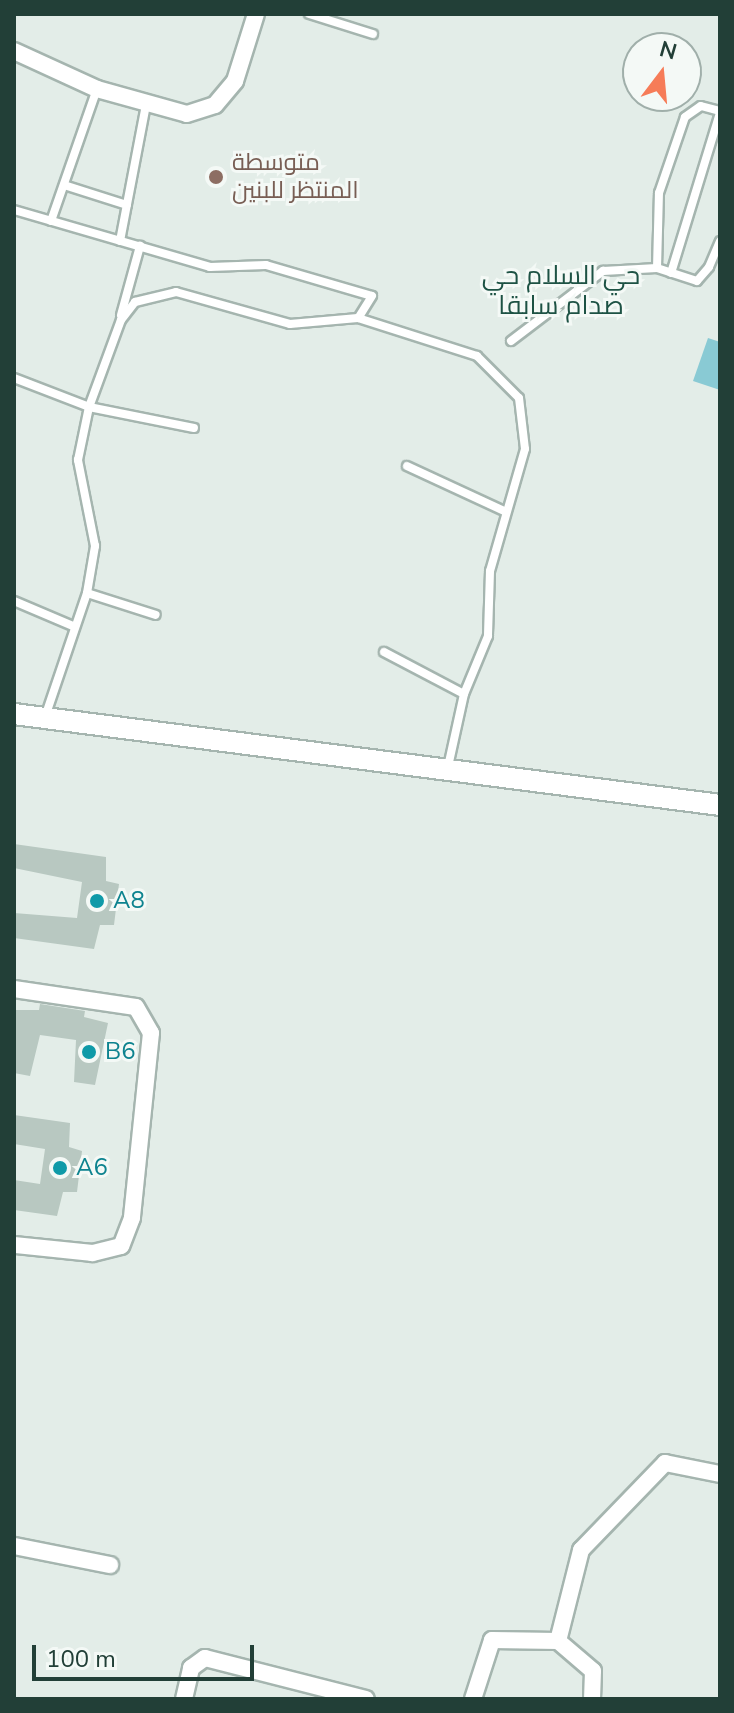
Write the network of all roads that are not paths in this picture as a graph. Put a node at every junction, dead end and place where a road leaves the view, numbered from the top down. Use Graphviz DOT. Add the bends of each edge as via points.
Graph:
graph roads {
  1 [pos="256,14"];
  2 [pos="309,14"];
  3 [pos="373,34"];
  4 [pos="14,51"];
  5 [pos="97,89"];
  6 [pos="146,105"];
  7 [pos="720,112"];
  8 [pos="64,185"];
  9 [pos="127,205"];
  10 [pos="14,210"];
  11 [pos="51,221"];
  12 [pos="120,241"];
  13 [pos="720,241"];
  14 [pos="140,246"];
  15 [pos="657,268"];
  16 [pos="671,273"];
  17 [pos="358,318"];
  18 [pos="118,327"];
  19 [pos="511,341"];
  20 [pos="14,378"];
  21 [pos="89,407"];
  22 [pos="194,428"];
  23 [pos="407,466"];
  24 [pos="504,511"];
  25 [pos="87,593"];
  26 [pos="14,601"];
  27 [pos="156,615"];
  28 [pos="73,626"];
  29 [pos="384,652"];
  30 [pos="464,694"];
  31 [pos="14,714"];
  32 [pos="44,718"];
  33 [pos="448,767"];
  34 [pos="720,805"];
  35 [pos="14,989"];
  36 [pos="14,1245"];
  37 [pos="720,1474"];
  38 [pos="14,1546"];
  39 [pos="110,1565"];
  40 [pos="558,1641"];
  41 [pos="184,1699"];
  42 [pos="366,1699"];
  43 [pos="473,1699"];
  44 [pos="592,1699"];
  1 -- 6 [label="street" via="235,81 215,105 187,114"];
  2 -- 3 [label="lane"];
  4 -- 5 [label="street"];
  5 -- 6 [label="street"];
  5 -- 8 [label="lane"];
  6 -- 9 [label="lane"];
  7 -- 15 [label="lane" via="701,106 685,117 659,193"];
  7 -- 16 [label="lane"];
  8 -- 9 [label="lane"];
  8 -- 11 [label="lane"];
  9 -- 12 [label="lane"];
  10 -- 11 [label="lane"];
  11 -- 12 [label="lane"];
  12 -- 14 [label="lane"];
  13 -- 16 [label="lane" via="703,277 684,279"];
  14 -- 17 [label="lane" via="210,267 266,265 372,296"];
  14 -- 18 [label="lane"];
  15 -- 16 [label="lane"];
  15 -- 19 [label="lane" via="603,271"];
  17 -- 18 [label="lane" via="290,324 176,292 135,302"];
  17 -- 24 [label="lane" via="477,356 519,398 525,449"];
  18 -- 21 [label="lane"];
  20 -- 21 [label="lane"];
  21 -- 22 [label="lane"];
  21 -- 25 [label="lane" via="78,460 95,546"];
  23 -- 24 [label="lane"];
  24 -- 30 [label="lane" via="490,571 488,636"];
  25 -- 27 [label="lane"];
  25 -- 28 [label="lane"];
  26 -- 28 [label="lane"];
  28 -- 32 [label="lane"];
  29 -- 30 [label="lane"];
  30 -- 33 [label="lane"];
  31 -- 32 [label="street"];
  32 -- 33 [label="street"];
  33 -- 34 [label="street"];
  35 -- 36 [label="street" via="136,1007 151,1033 132,1218 121,1246 92,1253"];
  37 -- 40 [label="street" via="665,1463 581,1550"];
  38 -- 39 [label="street"];
  40 -- 43 [label="street" via="492,1640"];
  40 -- 44 [label="street" via="593,1671"];
  41 -- 42 [label="street" via="191,1668 205,1658"];
}
